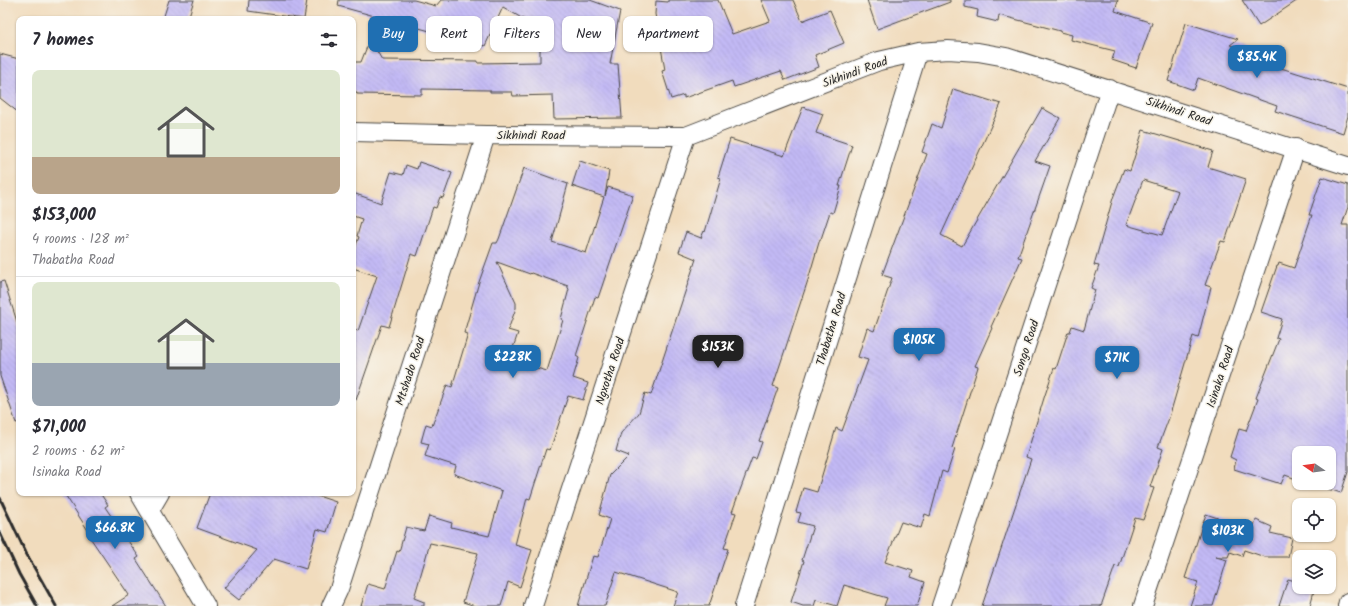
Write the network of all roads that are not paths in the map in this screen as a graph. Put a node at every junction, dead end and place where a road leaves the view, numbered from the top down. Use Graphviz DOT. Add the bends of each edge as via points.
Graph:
graph roads {
  1 [pos="918,52"];
  2 [pos="1110,89"];
  3 [pos="356,132"];
  4 [pos="486,135"];
  5 [pos="686,136"];
  6 [pos="1296,148"];
  7 [pos="1348,166"];
  8 [pos="141,496"];
  9 [pos="158,496"];
  10 [pos="150,510"];
  11 [pos="1348,602"];
  12 [pos="206,606"];
  13 [pos="331,606"];
  14 [pos="534,606"];
  15 [pos="744,606"];
  16 [pos="942,606"];
  17 [pos="1143,606"];
  18 [pos="1347,606"];
  1 -- 2 [label="street, Sikhindi Road" via="956,50 1006,57"];
  1 -- 5 [label="street, Sikhindi Road" via="879,61"];
  1 -- 15 [label="street, Thabatha Road"];
  2 -- 6 [label="street, Sikhindi Road"];
  2 -- 16 [label="street, Songo Road"];
  3 -- 4 [label="street, Sikhindi Road"];
  4 -- 5 [label="street, Sikhindi Road"];
  4 -- 13 [label="street, Mtshado Road" via="346,567"];
  5 -- 14 [label="street, Ngxotha Road"];
  6 -- 7 [label="street, Sikhindi Road"];
  6 -- 17 [label="street, Isinaka Road"];
  8 -- 10 [label="street"];
  9 -- 10 [label="street"];
  10 -- 12 [label="street"];
  11 -- 18 [label="street"];
}
